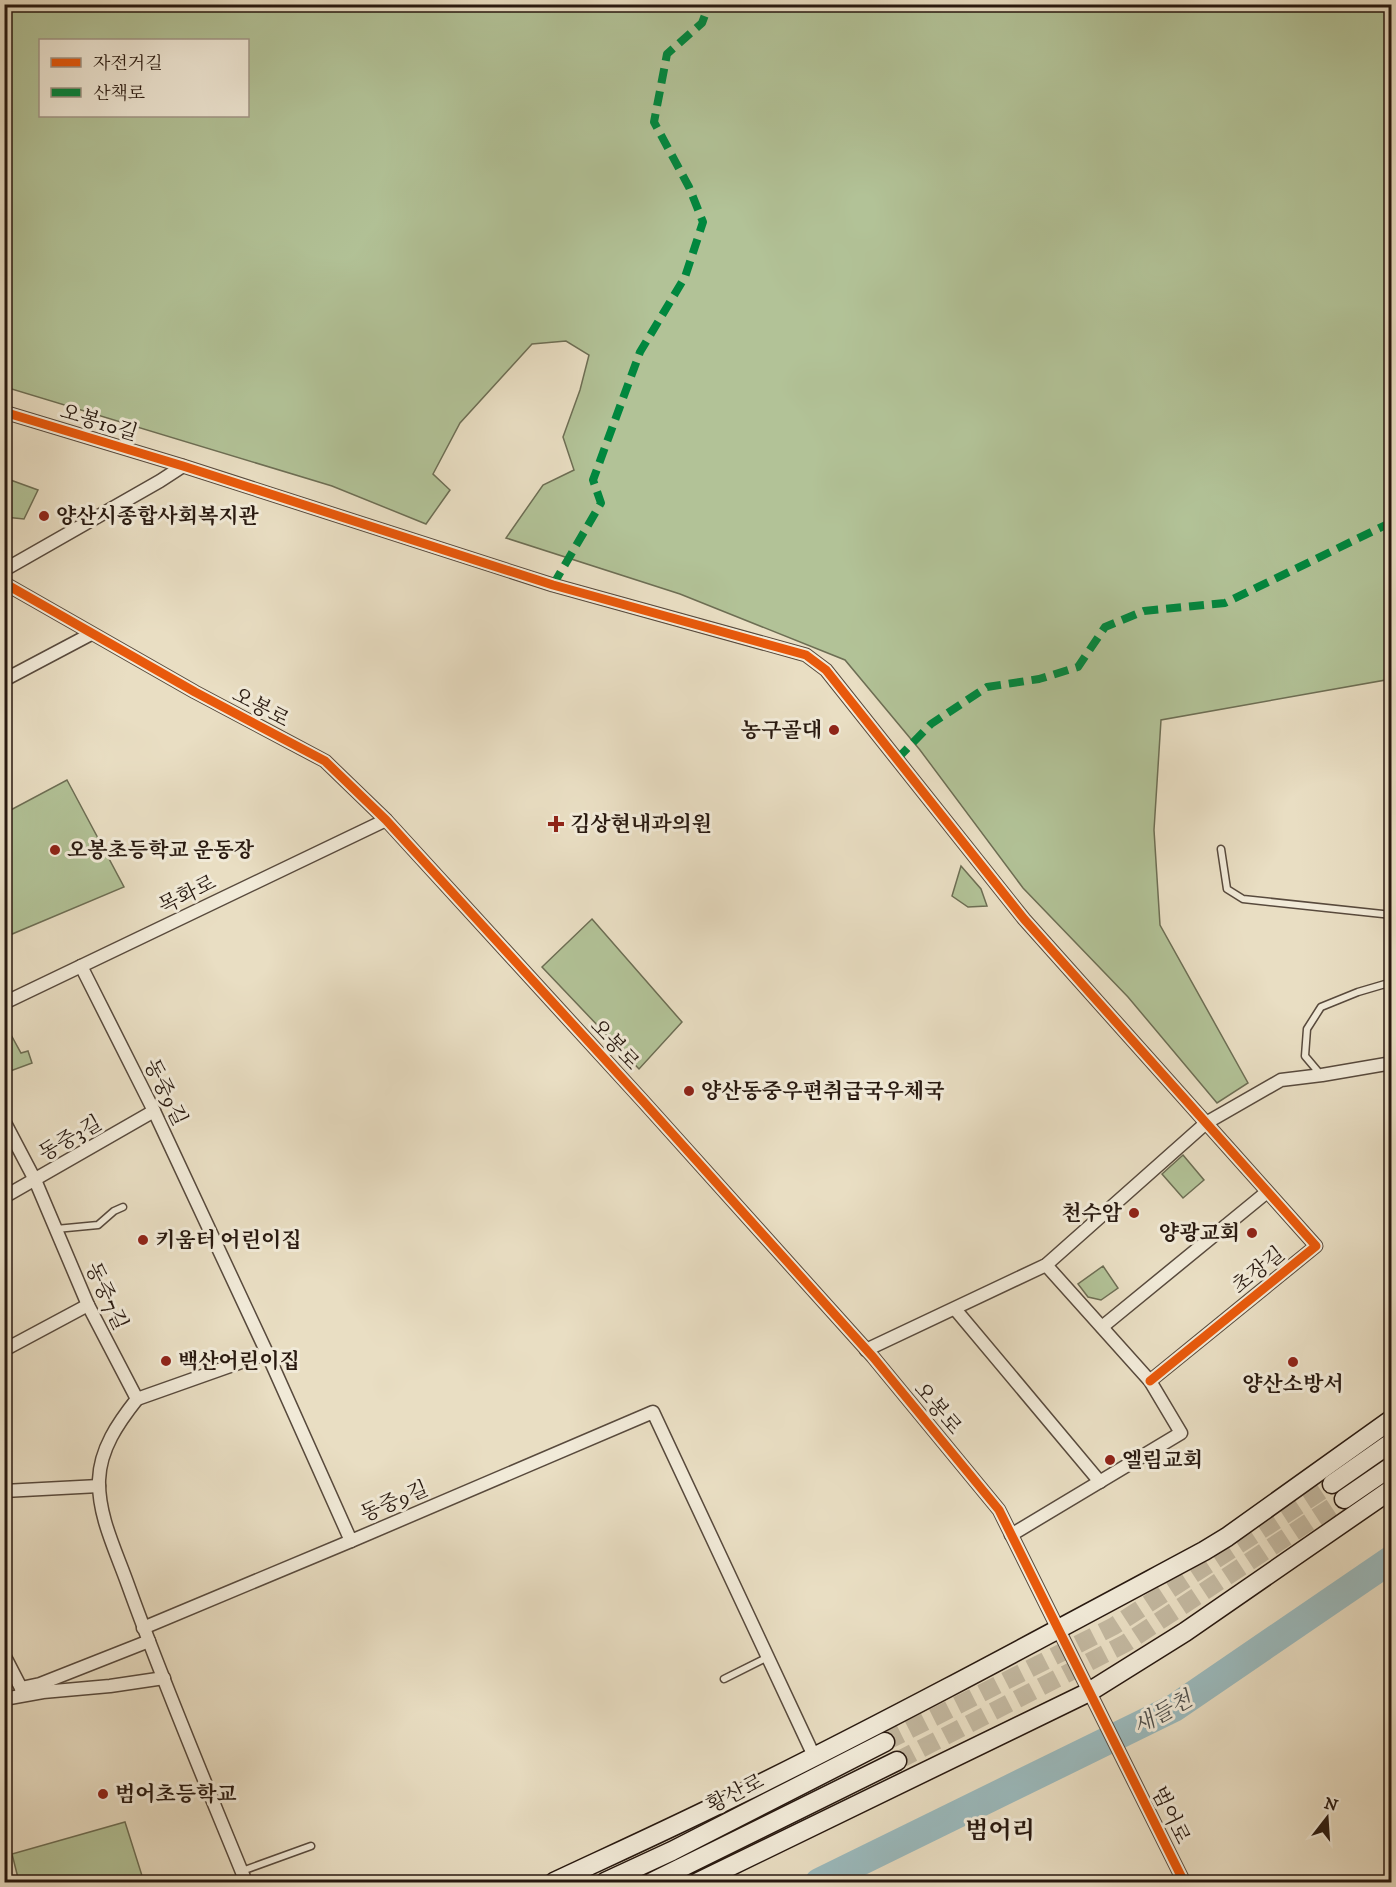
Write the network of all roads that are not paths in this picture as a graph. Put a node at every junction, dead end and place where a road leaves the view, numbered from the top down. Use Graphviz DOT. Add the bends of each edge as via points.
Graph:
graph roads {
  1 [pos="4,412"];
  2 [pos="183,466"];
  3 [pos="4,570"];
  4 [pos="4,583"];
  5 [pos="91,634"];
  6 [pos="4,680"];
  7 [pos="386,820"];
  8 [pos="1221,849"];
  9 [pos="1392,915"];
  10 [pos="81,966"];
  11 [pos="1392,982"];
  12 [pos="4,1003"];
  13 [pos="1392,1063"];
  14 [pos="1322,1075"];
  15 [pos="154,1111"];
  16 [pos="4,1121"];
  17 [pos="1206,1123"];
  18 [pos="35,1180"];
  19 [pos="1267,1192"];
  20 [pos="4,1197"];
  21 [pos="123,1207"];
  22 [pos="56,1230"];
  23 [pos="1046,1265"];
  24 [pos="88,1305"];
  25 [pos="955,1309"];
  26 [pos="1102,1327"];
  27 [pos="4,1350"];
  28 [pos="866,1350"];
  29 [pos="267,1353"];
  30 [pos="1150,1381"];
  31 [pos="137,1399"];
  32 [pos="1392,1419"];
  33 [pos="1392,1442"];
  34 [pos="1392,1466"];
  35 [pos="1100,1482"];
  36 [pos="1332,1484"];
  37 [pos="99,1486"];
  38 [pos="1392,1489"];
  39 [pos="4,1491"];
  40 [pos="1344,1499"];
  41 [pos="1011,1535"];
  42 [pos="351,1541"];
  43 [pos="143,1628"];
  44 [pos="1058,1629"];
  45 [pos="148,1641"];
  46 [pos="4,1655"];
  47 [pos="768,1657"];
  48 [pos="164,1678"];
  49 [pos="724,1679"];
  50 [pos="22,1692"];
  51 [pos="1089,1692"];
  52 [pos="4,1700"];
  53 [pos="885,1742"];
  54 [pos="814,1756"];
  55 [pos="897,1761"];
  56 [pos="311,1846"];
  57 [pos="244,1877"];
  58 [pos="554,1882"];
  59 [pos="605,1882"];
  60 [pos="652,1882"];
  61 [pos="698,1882"];
  62 [pos="1184,1882"];
  1 -- 2 [label="street, 오봉10길"];
  2 -- 3 [label="street"];
  2 -- 17 [label="street" via="553,585 806,655 826,670 1024,919"];
  4 -- 5 [label="street, 오봉로"];
  5 -- 6 [label="street"];
  5 -- 7 [label="street, 오봉로" via="325,761"];
  7 -- 10 [label="street, 목화로"];
  7 -- 28 [label="street, 오봉로"];
  8 -- 9 [label="lane" via="1227,889 1243,899"];
  10 -- 12 [label="street, 목화로"];
  10 -- 15 [label="street, 동중9길"];
  11 -- 14 [label="lane" via="1321,1007 1307,1029 1305,1056"];
  13 -- 14 [label="street"];
  14 -- 17 [label="street" via="1281,1080"];
  15 -- 18 [label="street, 동중3길"];
  15 -- 29 [label="street, 동중9길"];
  16 -- 18 [label="street, 동중7길"];
  17 -- 19 [label="street, 초장길"];
  17 -- 23 [label="street"];
  18 -- 20 [label="street, 동중3길"];
  18 -- 22 [label="street, 동중7길"];
  19 -- 26 [label="street"];
  19 -- 30 [label="street, 초장길" via="1316,1246"];
  21 -- 22 [label="lane" via="98,1225"];
  22 -- 24 [label="street, 동중7길"];
  23 -- 25 [label="street"];
  23 -- 26 [label="street"];
  24 -- 27 [label="street"];
  24 -- 31 [label="street, 동중7길"];
  25 -- 28 [label="street"];
  25 -- 35 [label="street"];
  26 -- 30 [label="street"];
  28 -- 41 [label="street, 오봉로" via="999,1510"];
  29 -- 31 [label="street"];
  29 -- 42 [label="street, 동중9길"];
  30 -- 35 [label="street" via="1181,1433"];
  31 -- 37 [label="street" via="104,1450"];
  32 -- 44 [label="main road" via="1227,1537"];
  33 -- 36 [label="main road"];
  34 -- 40 [label="main road"];
  35 -- 41 [label="street"];
  37 -- 39 [label="street"];
  37 -- 43 [label="street" via="100,1506"];
  38 -- 51 [label="main road" via="1185,1632"];
  41 -- 44 [label="street, 오봉로"];
  42 -- 43 [label="street"];
  42 -- 47 [label="street, 동중9길" via="653,1412"];
  43 -- 45 [label="street"];
  44 -- 51 [label="street, 오봉로"];
  44 -- 54 [label="main road"];
  45 -- 48 [label="street"];
  45 -- 50 [label="street"];
  46 -- 50 [label="street"];
  47 -- 49 [label="lane"];
  47 -- 54 [label="street, 동중9길"];
  48 -- 50 [label="street"];
  48 -- 57 [label="street"];
  50 -- 52 [label="street"];
  51 -- 61 [label="main road"];
  51 -- 62 [label="street, 범어로"];
  53 -- 59 [label="main road, 황산로"];
  54 -- 58 [label="main road"];
  55 -- 60 [label="main road, 황산로"];
  56 -- 57 [label="lane"];
}
